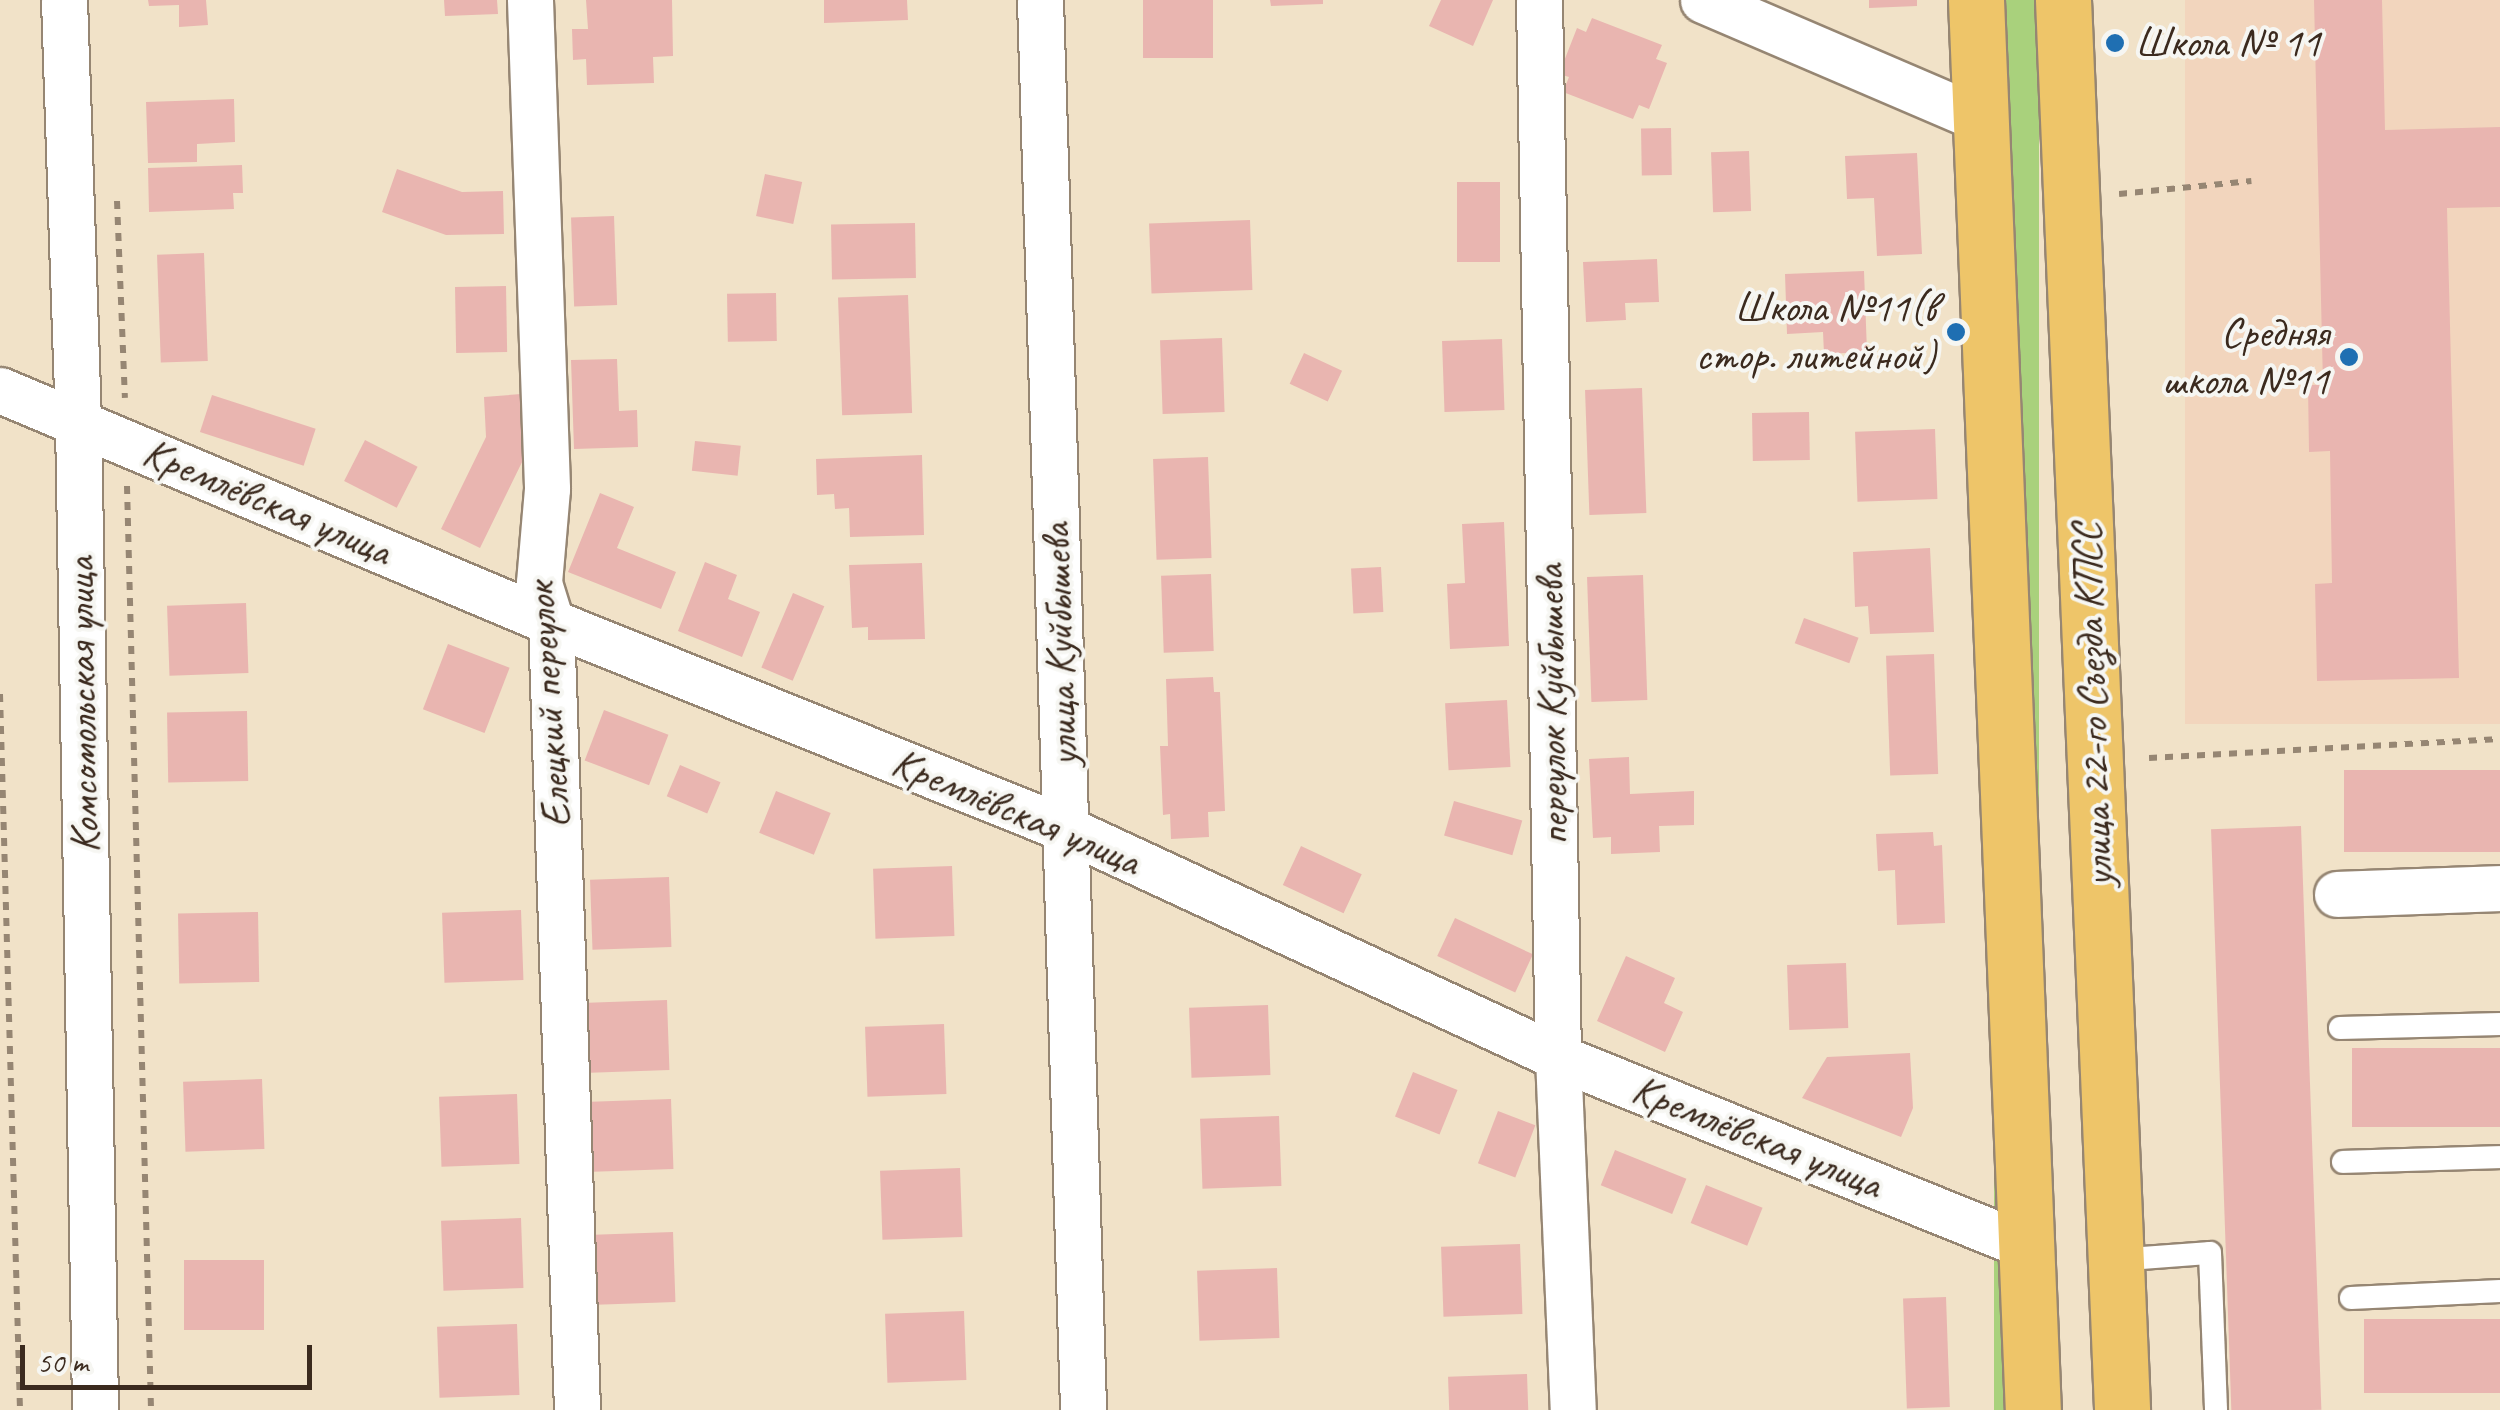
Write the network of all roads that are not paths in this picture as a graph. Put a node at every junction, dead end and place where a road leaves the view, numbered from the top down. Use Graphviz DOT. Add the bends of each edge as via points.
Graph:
graph roads {
  1 [pos="64,0"];
  2 [pos="530,0"];
  3 [pos="1040,0"];
  4 [pos="1539,0"];
  5 [pos="1703,0"];
  6 [pos="1976,0"];
  7 [pos="2064,0"];
  8 [pos="1981,118"];
  9 [pos="0,390"];
  10 [pos="78,422"];
  11 [pos="551,622"];
  12 [pos="1066,829"];
  13 [pos="2500,888"];
  14 [pos="2337,894"];
  15 [pos="2500,1024"];
  16 [pos="2340,1028"];
  17 [pos="1558,1057"];
  18 [pos="2500,1157"];
  19 [pos="2342,1162"];
  20 [pos="2026,1246"];
  21 [pos="2116,1260"];
  22 [pos="2500,1291"];
  23 [pos="2350,1298"];
  24 [pos="95,1410"];
  25 [pos="577,1410"];
  26 [pos="1083,1410"];
  27 [pos="1573,1410"];
  28 [pos="2033,1410"];
  29 [pos="2122,1410"];
  30 [pos="2216,1410"];
  1 -- 10 [label="street, Комсомольская улица"];
  2 -- 11 [label="street, Елецкий переулок" via="547,490 540,584"];
  3 -- 12 [label="street, улица Куйбышева"];
  4 -- 17 [label="street, переулок Куйбышева"];
  5 -- 8 [label="street"];
  6 -- 8 [label="main road, улица 22-го Съезда КПСС"];
  7 -- 21 [label="main road, улица 22-го Съезда КПСС"];
  8 -- 20 [label="main road, улица 22-го Съезда КПСС"];
  9 -- 10 [label="street, Кремлёвская улица"];
  10 -- 11 [label="street, Кремлёвская улица"];
  10 -- 24 [label="street, Комсомольская улица"];
  11 -- 12 [label="street, Кремлёвская улица"];
  11 -- 25 [label="street, Елецкий переулок"];
  12 -- 17 [label="street, Кремлёвская улица"];
  12 -- 26 [label="street, улица Куйбышева"];
  13 -- 14 [label="street"];
  15 -- 16 [label="lane"];
  17 -- 20 [label="street, Кремлёвская улица"];
  17 -- 27 [label="street, переулок Куйбышева"];
  18 -- 19 [label="lane"];
  20 -- 28 [label="main road, улица 22-го Съезда КПСС"];
  21 -- 29 [label="main road, улица 22-го Съезда КПСС"];
  21 -- 30 [label="lane" via="2210,1254"];
  22 -- 23 [label="lane"];
}
